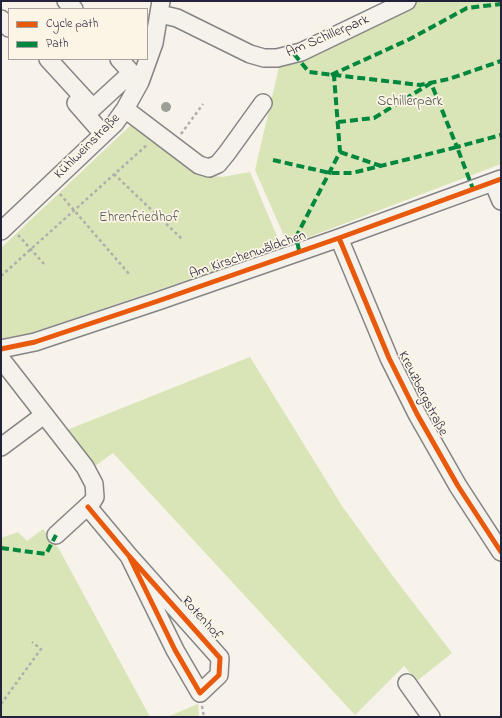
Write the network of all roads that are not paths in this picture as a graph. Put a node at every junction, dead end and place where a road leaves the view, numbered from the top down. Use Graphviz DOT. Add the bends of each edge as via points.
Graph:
graph roads {
  1 [pos="407,1"];
  2 [pos="161,7"];
  3 [pos="1,19"];
  4 [pos="8,27"];
  5 [pos="148,55"];
  6 [pos="38,60"];
  7 [pos="49,60"];
  8 [pos="120,60"];
  9 [pos="146,60"];
  10 [pos="136,78"];
  11 [pos="263,103"];
  12 [pos="125,109"];
  13 [pos="103,134"];
  14 [pos="497,180"];
  15 [pos="501,201"];
  16 [pos="4,228"];
  17 [pos="339,238"];
  18 [pos="2,359"];
  19 [pos="44,415"];
  20 [pos="1,447"];
  21 [pos="88,507"];
  22 [pos="56,535"];
  23 [pos="501,552"];
  24 [pos="129,556"];
  25 [pos="407,683"];
  26 [pos="431,717"];
  1 -- 2 [label="street, Am Schillerpark" via="301,52 277,58 250,54 177,18"];
  2 -- 5 [label="street, Kühlweinstraße" via="154,44"];
  3 -- 4 [label="street"];
  6 -- 13 [label="street"];
  7 -- 10 [label="street" via="93,108"];
  8 -- 10 [label="street"];
  9 -- 10 [label="street, Kühlweinstraße"];
  10 -- 12 [label="street, Kühlweinstraße"];
  11 -- 12 [label="street" via="218,164 204,168"];
  12 -- 13 [label="street, Kühlweinstraße"];
  13 -- 16 [label="street, Kühlweinstraße"];
  14 -- 15 [label="street"];
  14 -- 17 [label="street, Am Kirschenwäldchen"];
  17 -- 18 [label="street, Am Kirschenwäldchen" via="42,340"];
  17 -- 23 [label="street, Kreuzbergstraße" via="389,358 417,414 458,486"];
  18 -- 19 [label="street"];
  19 -- 20 [label="street"];
  19 -- 21 [label="street" via="91,476 95,497"];
  21 -- 22 [label="street"];
  21 -- 24 [label="street, Rotenhof"];
  24 -- 24 [label="street, Rotenhof" via="175,650 200,693 220,675 220,658"];
  25 -- 26 [label="street"];
}
